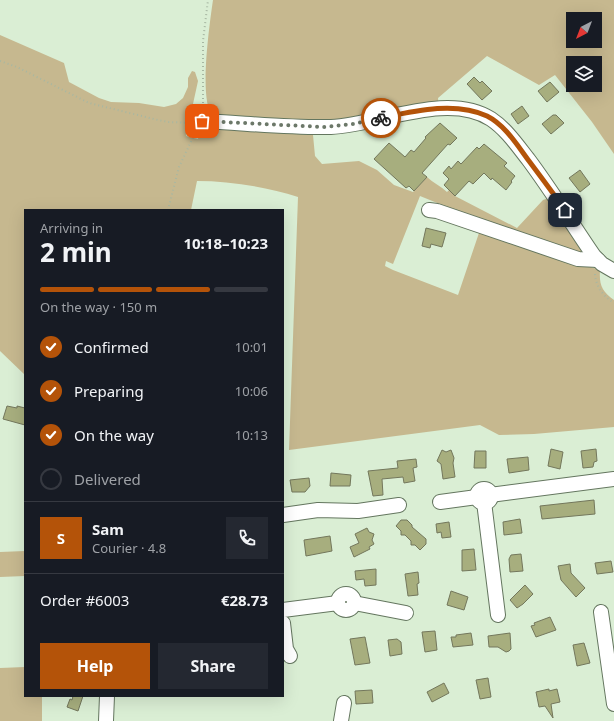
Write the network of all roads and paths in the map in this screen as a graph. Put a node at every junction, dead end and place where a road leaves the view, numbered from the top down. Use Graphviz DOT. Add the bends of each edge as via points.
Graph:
graph roads {
  1 [pos="208,0"];
  2 [pos="0,61"];
  3 [pos="202,121"];
  4 [pos="168,209"];
  5 [pos="428,210"];
  6 [pos="598,260"];
  7 [pos="614,271"];
  8 [pos="614,303"];
  9 [pos="614,479"];
  10 [pos="484,498"];
  11 [pos="440,502"];
  12 [pos="399,505"];
  13 [pos="284,515"];
  14 [pos="284,610"];
  15 [pos="601,612"];
  16 [pos="406,613"];
  17 [pos="498,614"];
  18 [pos="284,632"];
  19 [pos="290,656"];
  20 [pos="107,697"];
  21 [pos="344,703"];
  22 [pos="614,704"];
  23 [pos="106,721"];
  24 [pos="341,721"];
  1 -- 3 [label="path" via="203,40"];
  2 -- 3 [label="path" via="18,67 77,98 101,106 169,122"];
  3 -- 4 [label="path" via="182,157"];
  3 -- 6 [label="street" via="324,127 440,109 459,109 481,114 495,122 512,139"];
  5 -- 6 [label="street" via="578,259"];
  6 -- 7 [label="street"];
  6 -- 8 [label="path" via="596,282 605,296"];
  9 -- 10 [label="street"];
  10 -- 11 [label="street"];
  10 -- 17 [label="street"];
  12 -- 13 [label="street"];
  14 -- 16 [label="street" via="338,603 340,608 346,610 352,608 354,603"];
  15 -- 22 [label="street"];
  18 -- 19 [label="street" via="286,649"];
  20 -- 23 [label="street"];
  21 -- 24 [label="street"];
}
